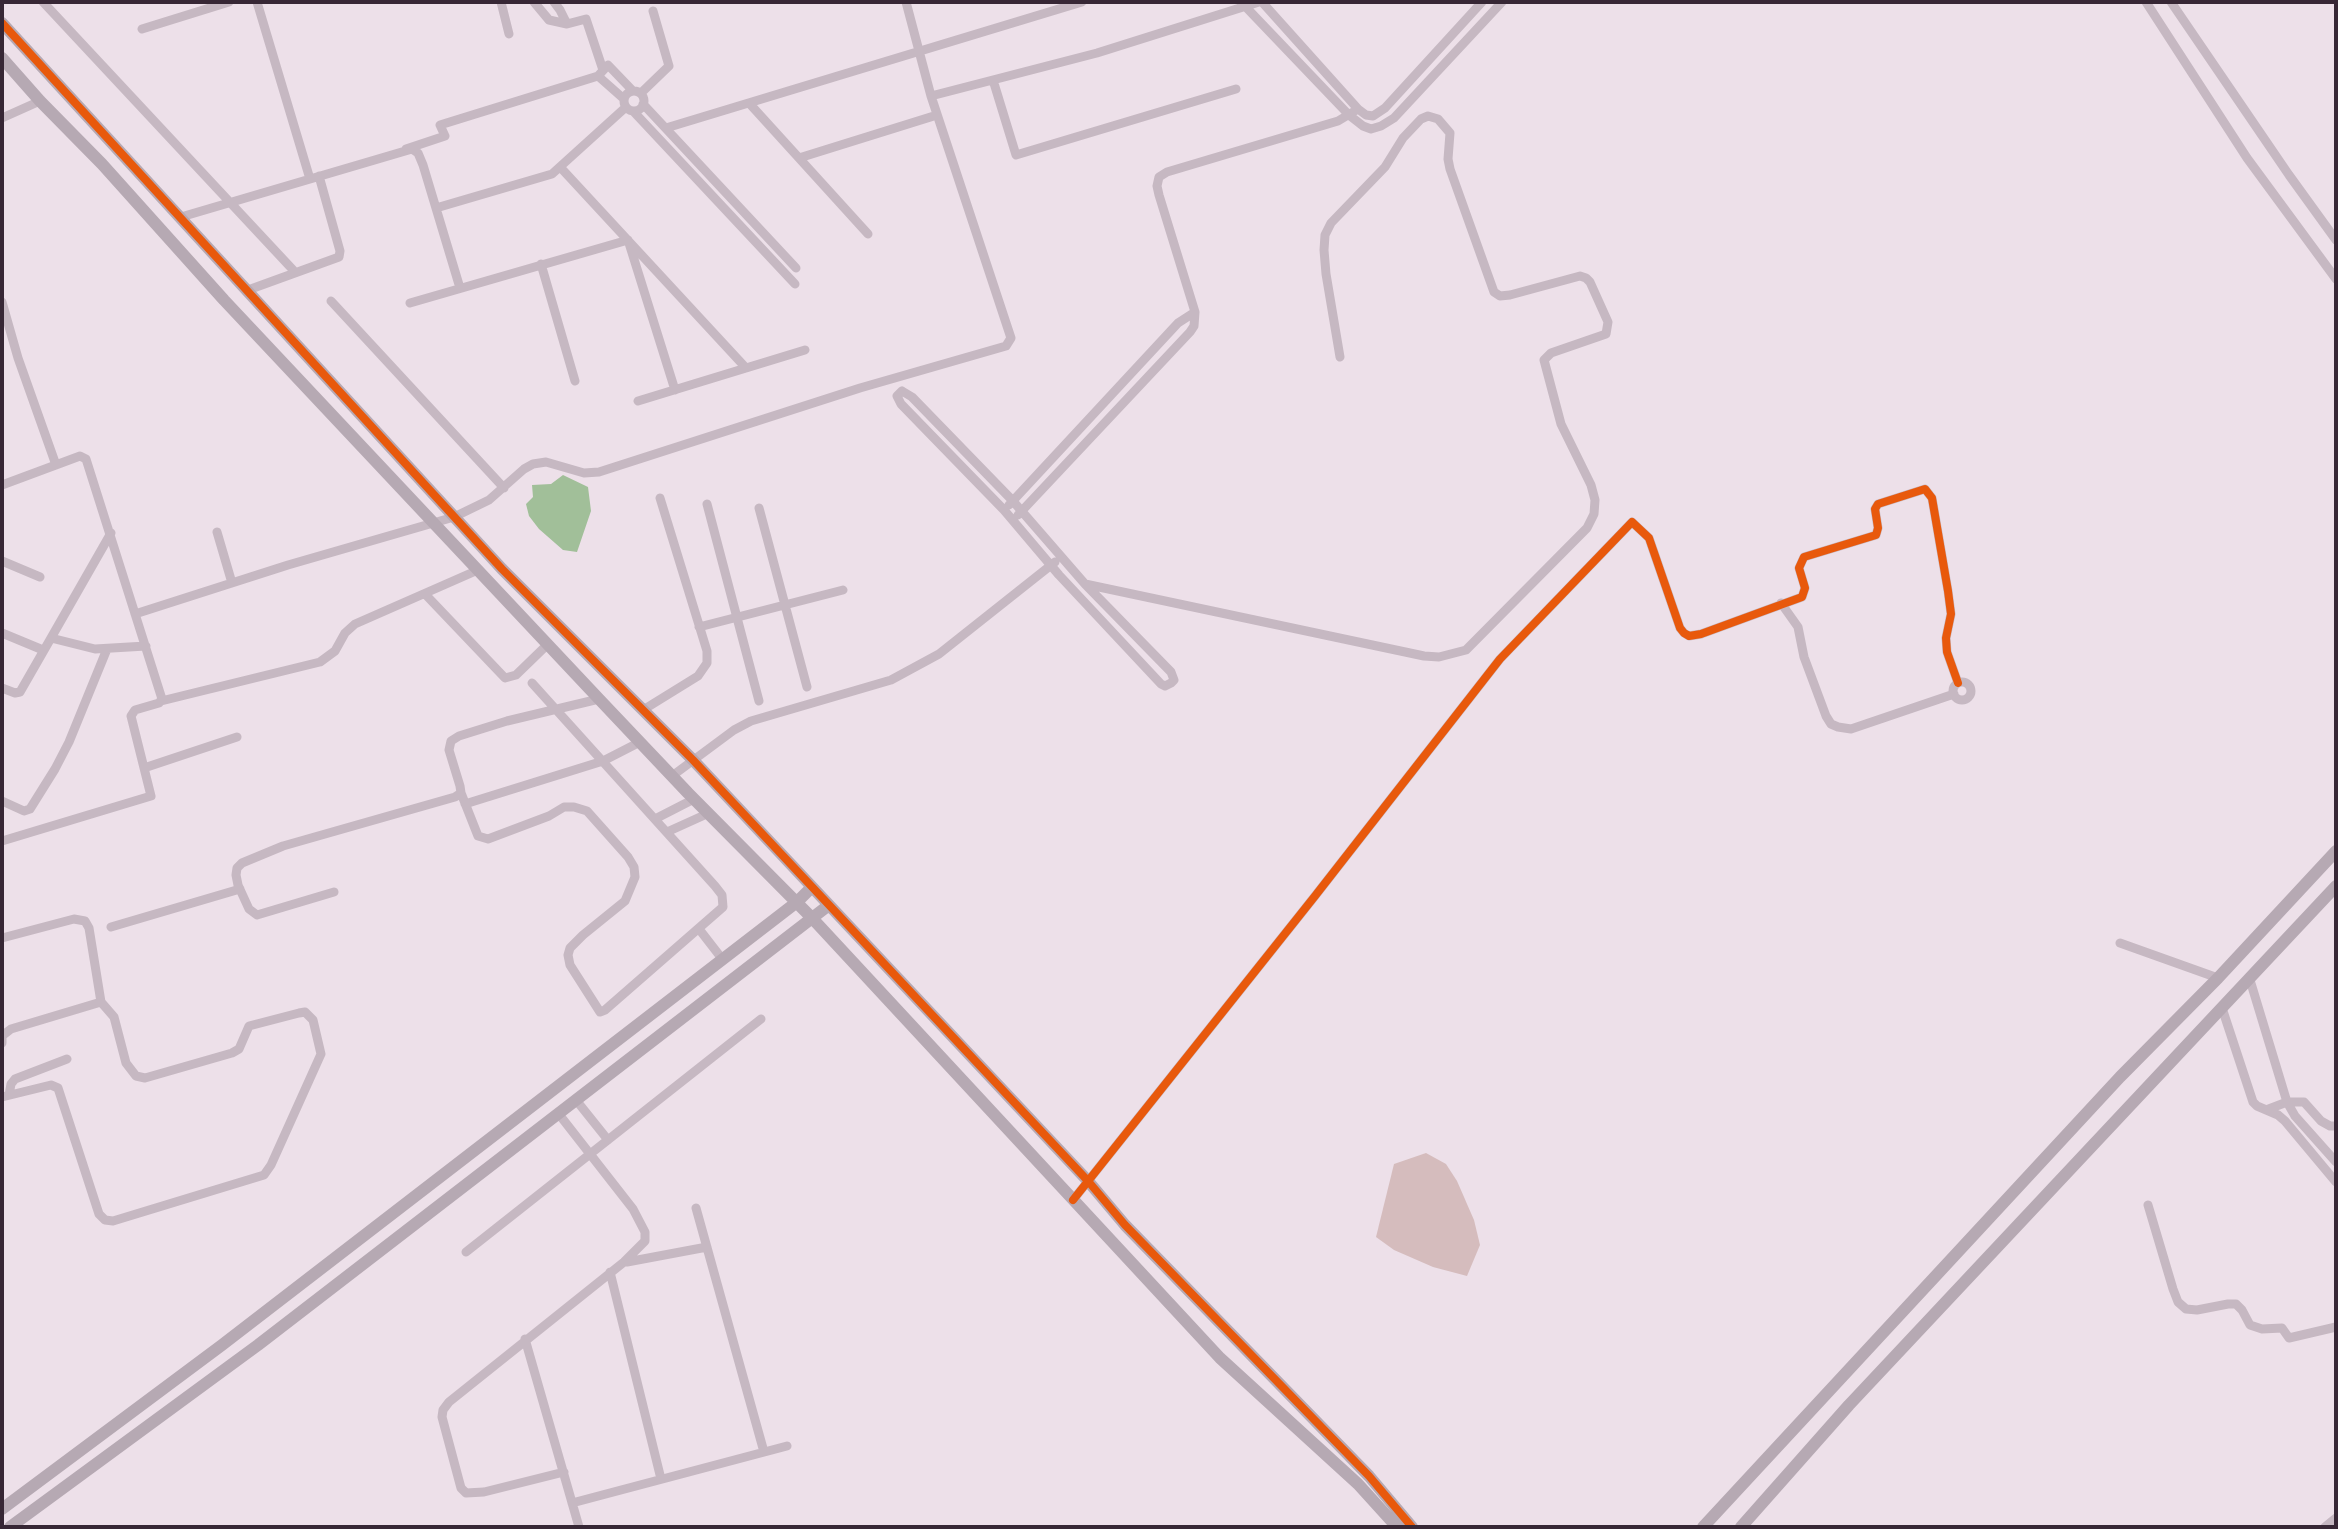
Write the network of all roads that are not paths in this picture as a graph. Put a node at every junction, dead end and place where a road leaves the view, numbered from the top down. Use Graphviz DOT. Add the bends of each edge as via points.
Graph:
graph roads {
  1 [pos="43,2"];
  2 [pos="229,2"];
  3 [pos="257,2"];
  4 [pos="501,2"];
  5 [pos="534,2"];
  6 [pos="554,2"];
  7 [pos="906,2"];
  8 [pos="1082,2"];
  9 [pos="1260,2"];
  10 [pos="1482,2"];
  11 [pos="1502,2"];
  12 [pos="2173,3"];
  13 [pos="1066,4"];
  14 [pos="1244,5"];
  15 [pos="2148,5"];
  16 [pos="653,11"];
  17 [pos="2,23"];
  18 [pos="567,24"];
  19 [pos="142,29"];
  20 [pos="509,34"];
  21 [pos="919,51"];
  22 [pos="2,58"];
  23 [pos="601,73"];
  24 [pos="993,80"];
  25 [pos="1236,89"];
  26 [pos="639,96"];
  27 [pos="931,96"];
  28 [pos="40,101"];
  29 [pos="749,103"];
  30 [pos="628,106"];
  31 [pos="1354,112"];
  32 [pos="937,115"];
  33 [pos="1373,116"];
  34 [pos="2,118"];
  35 [pos="666,128"];
  36 [pos="1376,128"];
  37 [pos="403,150"];
  38 [pos="799,158"];
  39 [pos="561,168"];
  40 [pos="315,178"];
  41 [pos="229,203"];
  42 [pos="436,208"];
  43 [pos="181,217"];
  44 [pos="868,234"];
  45 [pos="628,240"];
  46 [pos="2336,240"];
  47 [pos="541,264"];
  48 [pos="796,268"];
  49 [pos="295,272"];
  50 [pos="2336,279"];
  51 [pos="795,284"];
  52 [pos="460,288"];
  53 [pos="248,290"];
  54 [pos="331,301"];
  55 [pos="2,302"];
  56 [pos="410,303"];
  57 [pos="1195,312"];
  58 [pos="805,350"];
  59 [pos="1340,357"];
  60 [pos="746,368"];
  61 [pos="575,381"];
  62 [pos="675,390"];
  63 [pos="638,401"];
  64 [pos="56,465"];
  65 [pos="2,485"];
  66 [pos="504,488"];
  67 [pos="660,498"];
  68 [pos="1012,500"];
  69 [pos="707,504"];
  70 [pos="759,508"];
  71 [pos="1004,510"];
  72 [pos="1021,511"];
  73 [pos="454,517"];
  74 [pos="1013,521"];
  75 [pos="433,522"];
  76 [pos="217,532"];
  77 [pos="111,533"];
  78 [pos="1061,558"];
  79 [pos="2,561"];
  80 [pos="1050,565"];
  81 [pos="478,570"];
  82 [pos="40,577"];
  83 [pos="232,583"];
  84 [pos="1085,584"];
  85 [pos="843,590"];
  86 [pos="425,594"];
  87 [pos="1781,603"];
  88 [pos="784,605"];
  89 [pos="135,614"];
  90 [pos="736,617"];
  91 [pos="699,627"];
  92 [pos="2,633"];
  93 [pos="51,638"];
  94 [pos="548,644"];
  95 [pos="146,646"];
  96 [pos="107,649"];
  97 [pos="43,650"];
  98 [pos="532,683"];
  99 [pos="1958,683"];
  100 [pos="807,687"];
  101 [pos="2,688"];
  102 [pos="1954,694"];
  103 [pos="599,699"];
  104 [pos="161,701"];
  105 [pos="759,701"];
  106 [pos="557,708"];
  107 [pos="643,710"];
  108 [pos="237,737"];
  109 [pos="640,742"];
  110 [pos="693,760"];
  111 [pos="603,761"];
  112 [pos="144,768"];
  113 [pos="672,776"];
  114 [pos="461,793"];
  115 [pos="694,799"];
  116 [pos="2,801"];
  117 [pos="465,804"];
  118 [pos="709,813"];
  119 [pos="655,819"];
  120 [pos="667,832"];
  121 [pos="2,841"];
  122 [pos="2336,851"];
  123 [pos="2336,886"];
  124 [pos="812,887"];
  125 [pos="240,889"];
  126 [pos="334,892"];
  127 [pos="797,902"];
  128 [pos="829,905"];
  129 [pos="812,918"];
  130 [pos="111,927"];
  131 [pos="699,929"];
  132 [pos="2,938"];
  133 [pos="2120,943"];
  134 [pos="723,960"];
  135 [pos="2218,978"];
  136 [pos="2250,980"];
  137 [pos="101,1002"];
  138 [pos="2222,1008"];
  139 [pos="761,1019"];
  140 [pos="2,1043"];
  141 [pos="67,1059"];
  142 [pos="6,1096"];
  143 [pos="576,1100"];
  144 [pos="2287,1102"];
  145 [pos="2266,1110"];
  146 [pos="558,1113"];
  147 [pos="2081,1119"];
  148 [pos="2336,1126"];
  149 [pos="2102,1136"];
  150 [pos="608,1140"];
  151 [pos="590,1154"];
  152 [pos="2336,1162"];
  153 [pos="1086,1179"];
  154 [pos="2336,1182"];
  155 [pos="1072,1198"];
  156 [pos="2148,1205"];
  157 [pos="696,1208"];
  158 [pos="707,1247"];
  159 [pos="466,1252"];
  160 [pos="624,1262"];
  161 [pos="610,1272"];
  162 [pos="2336,1327"];
  163 [pos="525,1339"];
  164 [pos="787,1446"];
  165 [pos="764,1452"];
  166 [pos="564,1472"];
  167 [pos="661,1479"];
  168 [pos="572,1503"];
  169 [pos="2,1509"];
  170 [pos="2336,1518"];
  171 [pos="10,1527"];
  172 [pos="579,1527"];
  173 [pos="1397,1527"];
  174 [pos="1412,1527"];
  175 [pos="1703,1527"];
  176 [pos="1741,1527"];
  177 [pos="2325,1527"];
  1 -- 41 [label="street"];
  2 -- 19 [label="street"];
  3 -- 40 [label="street"];
  4 -- 20 [label="street"];
  5 -- 18 [label="street" via="549,20"];
  6 -- 18 [label="street"];
  7 -- 21 [label="street"];
  8 -- 13 [label="street"];
  9 -- 14 [label="street"];
  9 -- 31 [label="street"];
  10 -- 33 [label="street"];
  11 -- 36 [label="street" via="1394,118"];
  12 -- 46 [label="street"];
  13 -- 21 [label="street"];
  14 -- 24 [label="street"];
  14 -- 31 [label="street"];
  15 -- 50 [label="street" via="2247,158"];
  16 -- 26 [label="street" via="669,66"];
  17 -- 43 [label="street"];
  18 -- 23 [label="street" via="586,19"];
  21 -- 27 [label="street"];
  21 -- 29 [label="street"];
  22 -- 28 [label="street"];
  23 -- 26 [label="street" via="608,65"];
  23 -- 30 [label="street"];
  23 -- 37 [label="street" via="440,125 445,136"];
  24 -- 25 [label="street" via="1016,155"];
  24 -- 27 [label="street"];
  26 -- 30 [label="street" via="627,94"];
  26 -- 30 [label="street" via="640,109"];
  26 -- 35 [label="street"];
  27 -- 32 [label="street"];
  28 -- 34 [label="street"];
  28 -- 75 [label="street"];
  29 -- 35 [label="street"];
  29 -- 38 [label="street"];
  30 -- 39 [label="street"];
  30 -- 51 [label="street"];
  31 -- 33 [label="street"];
  31 -- 36 [label="street" via="1363,126"];
  31 -- 57 [label="street" via="1159,177 1159,195"];
  32 -- 38 [label="street"];
  32 -- 66 [label="street" via="1011,338 1006,346 599,472 533,464"];
  33 -- 36 [label="street"];
  35 -- 48 [label="street"];
  37 -- 40 [label="street"];
  37 -- 42 [label="street" via="418,153"];
  38 -- 44 [label="street"];
  39 -- 42 [label="street"];
  39 -- 45 [label="street"];
  40 -- 41 [label="street"];
  40 -- 49 [label="street" via="339,257"];
  41 -- 43 [label="street"];
  41 -- 49 [label="street"];
  42 -- 52 [label="street"];
  43 -- 53 [label="street"];
  45 -- 47 [label="street"];
  45 -- 60 [label="street"];
  45 -- 62 [label="street"];
  47 -- 52 [label="street"];
  47 -- 61 [label="street"];
  49 -- 53 [label="street"];
  52 -- 56 [label="street"];
  53 -- 73 [label="street"];
  54 -- 66 [label="street"];
  55 -- 64 [label="street"];
  57 -- 68 [label="street" via="1178,323"];
  57 -- 72 [label="street" via="1190,332"];
  58 -- 60 [label="street"];
  59 -- 84 [label="street" via="1325,235 1385,167 1403,138 1428,116 1450,133 1450,169 1494,292 1510,295 1580,276 1590,282 1608,322 1606,334 1544,360 1561,424 1591,485 1594,514 1587,528 1466,650 1424,656"];
  60 -- 62 [label="street"];
  62 -- 63 [label="street"];
  64 -- 65 [label="street"];
  64 -- 77 [label="street" via="80,456 86,459"];
  66 -- 73 [label="street"];
  67 -- 91 [label="street"];
  68 -- 71 [label="street"];
  68 -- 71 [label="street" via="912,397 899,393 901,404"];
  68 -- 72 [label="street"];
  69 -- 90 [label="street"];
  70 -- 88 [label="street"];
  71 -- 74 [label="street"];
  72 -- 74 [label="street"];
  72 -- 78 [label="street"];
  73 -- 75 [label="street"];
  73 -- 107 [label="street"];
  74 -- 80 [label="street"];
  75 -- 81 [label="street"];
  75 -- 83 [label="street"];
  76 -- 83 [label="street"];
  77 -- 89 [label="street"];
  77 -- 93 [label="street"];
  78 -- 80 [label="street"];
  78 -- 84 [label="street"];
  79 -- 82 [label="street"];
  80 -- 84 [label="street" via="1161,684 1171,683 1171,672"];
  80 -- 110 [label="street" via="939,654 891,680 751,721"];
  81 -- 86 [label="street"];
  81 -- 94 [label="street"];
  83 -- 89 [label="street"];
  85 -- 88 [label="street"];
  86 -- 94 [label="street" via="505,678 516,675"];
  86 -- 104 [label="street" via="348,629 335,651 320,662"];
  87 -- 99 [label="street" via="1804,595 1799,568 1804,557 1876,535 1878,504 1925,489 1932,498 1948,591 1947,652"];
  87 -- 102 [label="street" via="1798,627 1831,724 1851,729"];
  87 -- 153 [label="street" via="1687,636 1649,538 1632,522 1500,659"];
  88 -- 90 [label="street"];
  88 -- 100 [label="street"];
  89 -- 95 [label="street"];
  90 -- 91 [label="street"];
  90 -- 105 [label="street"];
  91 -- 107 [label="street" via="707,663 698,676"];
  92 -- 97 [label="street"];
  93 -- 96 [label="street"];
  93 -- 97 [label="street"];
  94 -- 103 [label="street"];
  95 -- 96 [label="street"];
  95 -- 104 [label="street"];
  96 -- 116 [label="street" via="69,742 30,809"];
  97 -- 101 [label="street" via="20,692"];
  98 -- 106 [label="street"];
  99 -- 102 [label="street"];
  99 -- 102 [label="street" via="1969,684 1972,692 1964,700"];
  103 -- 106 [label="street"];
  103 -- 109 [label="street"];
  104 -- 112 [label="street" via="131,716"];
  106 -- 111 [label="street"];
  106 -- 114 [label="street" via="451,741"];
  107 -- 110 [label="street"];
  108 -- 112 [label="street"];
  109 -- 111 [label="street"];
  109 -- 113 [label="street"];
  110 -- 113 [label="street"];
  110 -- 124 [label="street"];
  111 -- 117 [label="street"];
  111 -- 119 [label="street"];
  112 -- 121 [label="street" via="151,796"];
  113 -- 115 [label="street"];
  114 -- 117 [label="street"];
  114 -- 125 [label="street" via="242,863 236,875"];
  115 -- 118 [label="street"];
  115 -- 119 [label="street"];
  117 -- 131 [label="street" via="478,836 488,839 564,807 587,811 628,857 635,877 625,901 583,935 568,955 600,1012"];
  118 -- 120 [label="street"];
  118 -- 127 [label="street"];
  119 -- 120 [label="street"];
  120 -- 131 [label="street" via="722,895 723,907"];
  122 -- 135 [label="street"];
  123 -- 136 [label="street"];
  124 -- 127 [label="street"];
  124 -- 128 [label="street"];
  125 -- 126 [label="street" via="257,915"];
  125 -- 130 [label="street"];
  127 -- 129 [label="street"];
  127 -- 134 [label="street"];
  128 -- 129 [label="street"];
  128 -- 153 [label="street"];
  129 -- 143 [label="street"];
  129 -- 155 [label="street"];
  131 -- 134 [label="street"];
  132 -- 137 [label="street" via="81,918 89,928"];
  133 -- 135 [label="street"];
  134 -- 169 [label="street"];
  135 -- 147 [label="street"];
  136 -- 138 [label="street"];
  136 -- 144 [label="street"];
  137 -- 140 [label="street" via="11,1029"];
  137 -- 142 [label="street" via="114,1017 126,1063 136,1076 145,1078 232,1053 255,1023 309,1015 320,1046 318,1062 264,1175 105,1220 58,1088 51,1085"];
  138 -- 145 [label="street" via="2250,1096"];
  138 -- 149 [label="street"];
  139 -- 150 [label="street"];
  141 -- 142 [label="street" via="15,1079"];
  143 -- 146 [label="street"];
  143 -- 150 [label="street"];
  144 -- 145 [label="street"];
  144 -- 148 [label="street" via="2304,1102 2321,1121"];
  144 -- 152 [label="street"];
  145 -- 154 [label="street" via="2285,1121"];
  146 -- 151 [label="street"];
  146 -- 171 [label="street" via="258,1345"];
  147 -- 149 [label="street"];
  147 -- 175 [label="street"];
  149 -- 176 [label="street"];
  150 -- 151 [label="street"];
  151 -- 159 [label="street"];
  151 -- 160 [label="street" via="645,1232 641,1248"];
  153 -- 155 [label="street"];
  153 -- 174 [label="street"];
  155 -- 173 [label="street" via="1220,1358 1358,1484"];
  156 -- 162 [label="street" via="2173,1289 2186,1309 2236,1304 2250,1325 2282,1328 2289,1338"];
  157 -- 158 [label="street"];
  158 -- 160 [label="street"];
  158 -- 165 [label="street"];
  160 -- 161 [label="street"];
  161 -- 163 [label="street"];
  161 -- 167 [label="street"];
  163 -- 166 [label="street"];
  163 -- 166 [label="street" via="443,1410 455,1470 461,1488 472,1494"];
  164 -- 165 [label="street"];
  165 -- 167 [label="street"];
  166 -- 168 [label="street"];
  167 -- 168 [label="street"];
  168 -- 172 [label="street"];
  170 -- 177 [label="street"];
}
